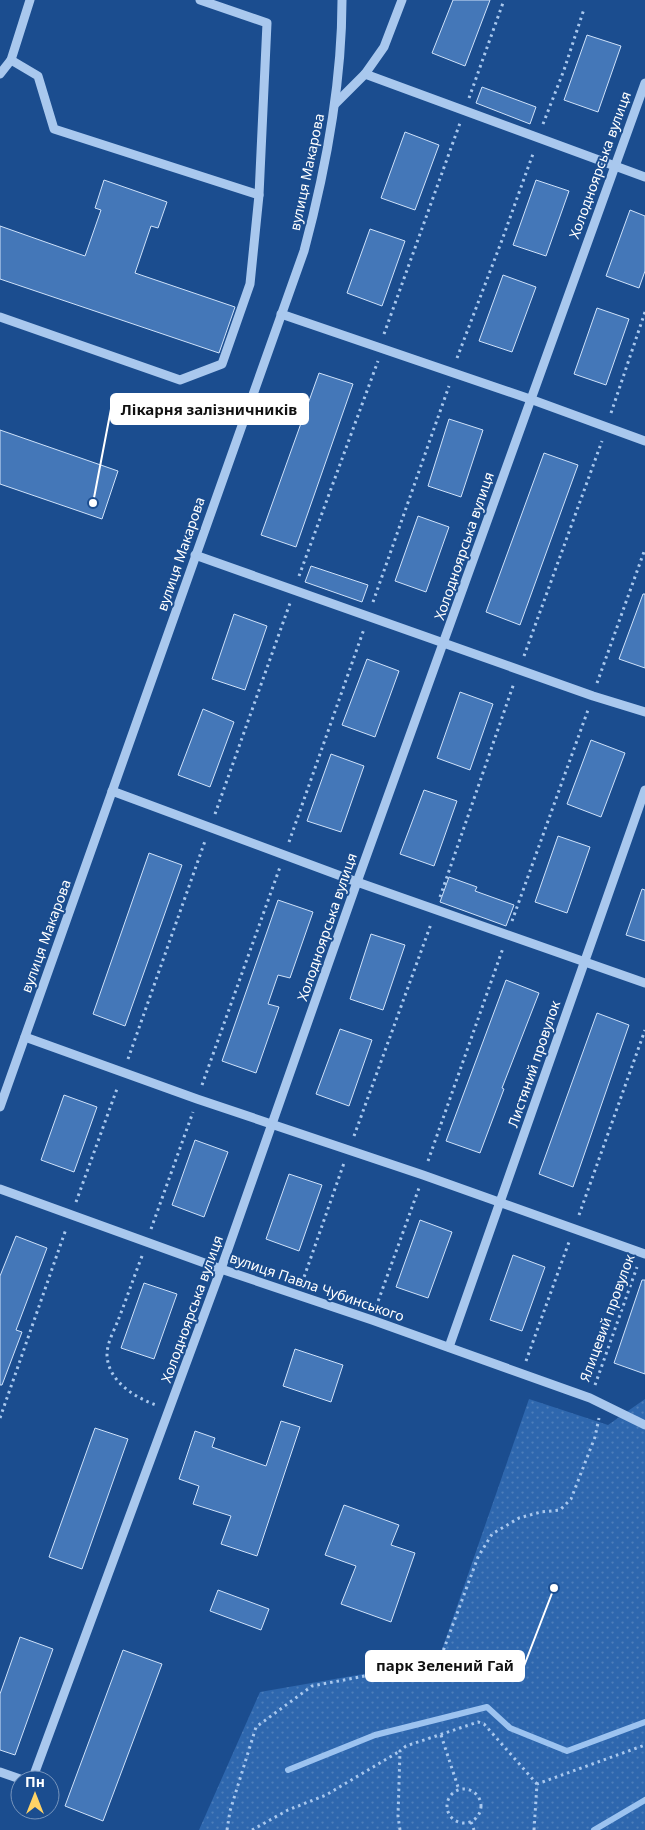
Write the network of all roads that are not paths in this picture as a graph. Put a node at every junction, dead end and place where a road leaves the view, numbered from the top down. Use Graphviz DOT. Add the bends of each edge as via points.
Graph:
graph roads {
  1 [pos="30,0"];
  2 [pos="200,0"];
  3 [pos="342,0"];
  4 [pos="402,0"];
  5 [pos="10,60"];
  6 [pos="0,74"];
  7 [pos="365,74"];
  8 [pos="645,83"];
  9 [pos="335,104"];
  10 [pos="614,166"];
  11 [pos="645,177"];
  12 [pos="259,195"];
  13 [pos="281,314"];
  14 [pos="0,317"];
  15 [pos="530,400"];
  16 [pos="645,441"];
  17 [pos="195,556"];
  18 [pos="445,643"];
  19 [pos="645,712"];
  20 [pos="645,790"];
  21 [pos="112,791"];
  22 [pos="358,882"];
  23 [pos="585,962"];
  24 [pos="645,983"];
  25 [pos="25,1037"];
  26 [pos="0,1108"];
  27 [pos="272,1125"];
  28 [pos="0,1189"];
  29 [pos="500,1204"];
  30 [pos="644,1253"];
  31 [pos="222,1269"];
  32 [pos="449,1347"];
  33 [pos="645,1425"];
  34 [pos="36,1770"];
  1 -- 5 [label="street"];
  2 -- 12 [label="street" via="267,23"];
  3 -- 9 [label="street, вулиця Макарова"];
  4 -- 7 [label="street" via="384,47"];
  5 -- 6 [label="street"];
  5 -- 12 [label="street" via="38,76 54,129"];
  7 -- 9 [label="street"];
  7 -- 10 [label="street"];
  8 -- 10 [label="street, Холодноярська вулиця"];
  9 -- 13 [label="street, вулиця Макарова" via="316,207"];
  10 -- 11 [label="street"];
  10 -- 15 [label="street, Холодноярська вулиця"];
  12 -- 14 [label="street" via="250,284 222,364 180,380"];
  13 -- 15 [label="street"];
  13 -- 17 [label="street, вулиця Макарова"];
  15 -- 16 [label="street"];
  15 -- 18 [label="street, Холодноярська вулиця"];
  17 -- 18 [label="street"];
  17 -- 21 [label="street, вулиця Макарова"];
  18 -- 19 [label="street"];
  18 -- 22 [label="street, Холодноярська вулиця"];
  20 -- 23 [label="street, Листяний провулок"];
  21 -- 22 [label="street"];
  21 -- 25 [label="street, вулиця Макарова"];
  22 -- 23 [label="street"];
  22 -- 27 [label="street, Холодноярська вулиця"];
  23 -- 24 [label="street"];
  23 -- 29 [label="street, Листяний провулок"];
  25 -- 26 [label="street, вулиця Макарова"];
  25 -- 27 [label="street"];
  27 -- 29 [label="street"];
  27 -- 31 [label="street, Холодноярська вулиця"];
  28 -- 31 [label="street, вулиця Павла Чубинського"];
  29 -- 30 [label="street"];
  29 -- 32 [label="street, Листяний провулок"];
  31 -- 32 [label="street, вулиця Павла Чубинського"];
  31 -- 34 [label="street, Холодноярська вулиця"];
  32 -- 33 [label="street, вулиця Павла Чубинського" via="590,1398"];
}
